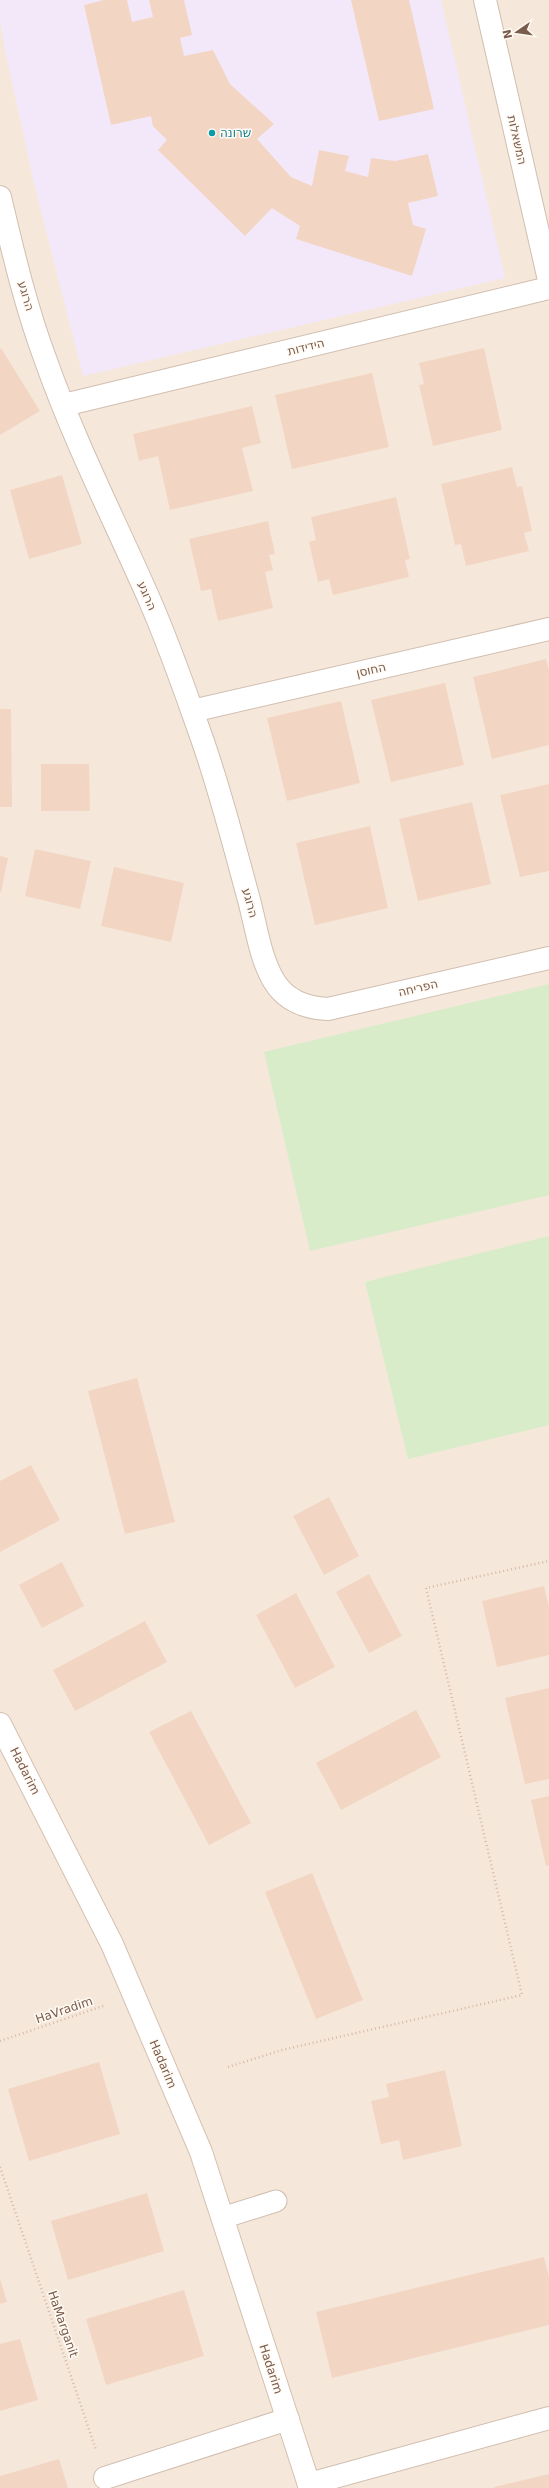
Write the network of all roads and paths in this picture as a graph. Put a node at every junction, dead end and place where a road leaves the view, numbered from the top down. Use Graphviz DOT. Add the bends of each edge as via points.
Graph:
graph roads {
  1 [pos="486,0"];
  2 [pos="0,197"];
  3 [pos="549,280"];
  4 [pos="549,288"];
  5 [pos="64,405"];
  6 [pos="549,629"];
  7 [pos="192,711"];
  8 [pos="549,958"];
  9 [pos="288,997"];
  10 [pos="549,1561"];
  11 [pos="2,1731"];
  12 [pos="134,1996"];
  13 [pos="0,2041"];
  14 [pos="228,2067"];
  15 [pos="0,2167"];
  16 [pos="276,2201"];
  17 [pos="222,2218"];
  18 [pos="549,2418"];
  19 [pos="288,2419"];
  20 [pos="105,2478"];
  21 [pos="310,2486"];
  1 -- 3 [label="street, המשאלות"];
  2 -- 5 [label="street, הרוגע" via="28,306"];
  4 -- 5 [label="street, הידידות"];
  5 -- 7 [label="street, הרוגע" via="151,604"];
  6 -- 7 [label="street, החוסן"];
  7 -- 9 [label="street, הרוגע" via="229,824 269,971"];
  8 -- 9 [label="street, הפריחה" via="328,1009 304,1005"];
  10 -- 14 [label="path" via="426,1588 522,1995 282,2050"];
  11 -- 12 [label="street, Hadarim" via="112,1944"];
  12 -- 13 [label="path, HaVradim"];
  12 -- 17 [label="street, Hadarim" via="201,2152"];
  15 -- 20 [label="path, HaMarganit"];
  16 -- 17 [label="lane"];
  17 -- 19 [label="street, Hadarim"];
  18 -- 21 [label="street"];
  19 -- 20 [label="street"];
  19 -- 21 [label="street, Hadarim"];
}
